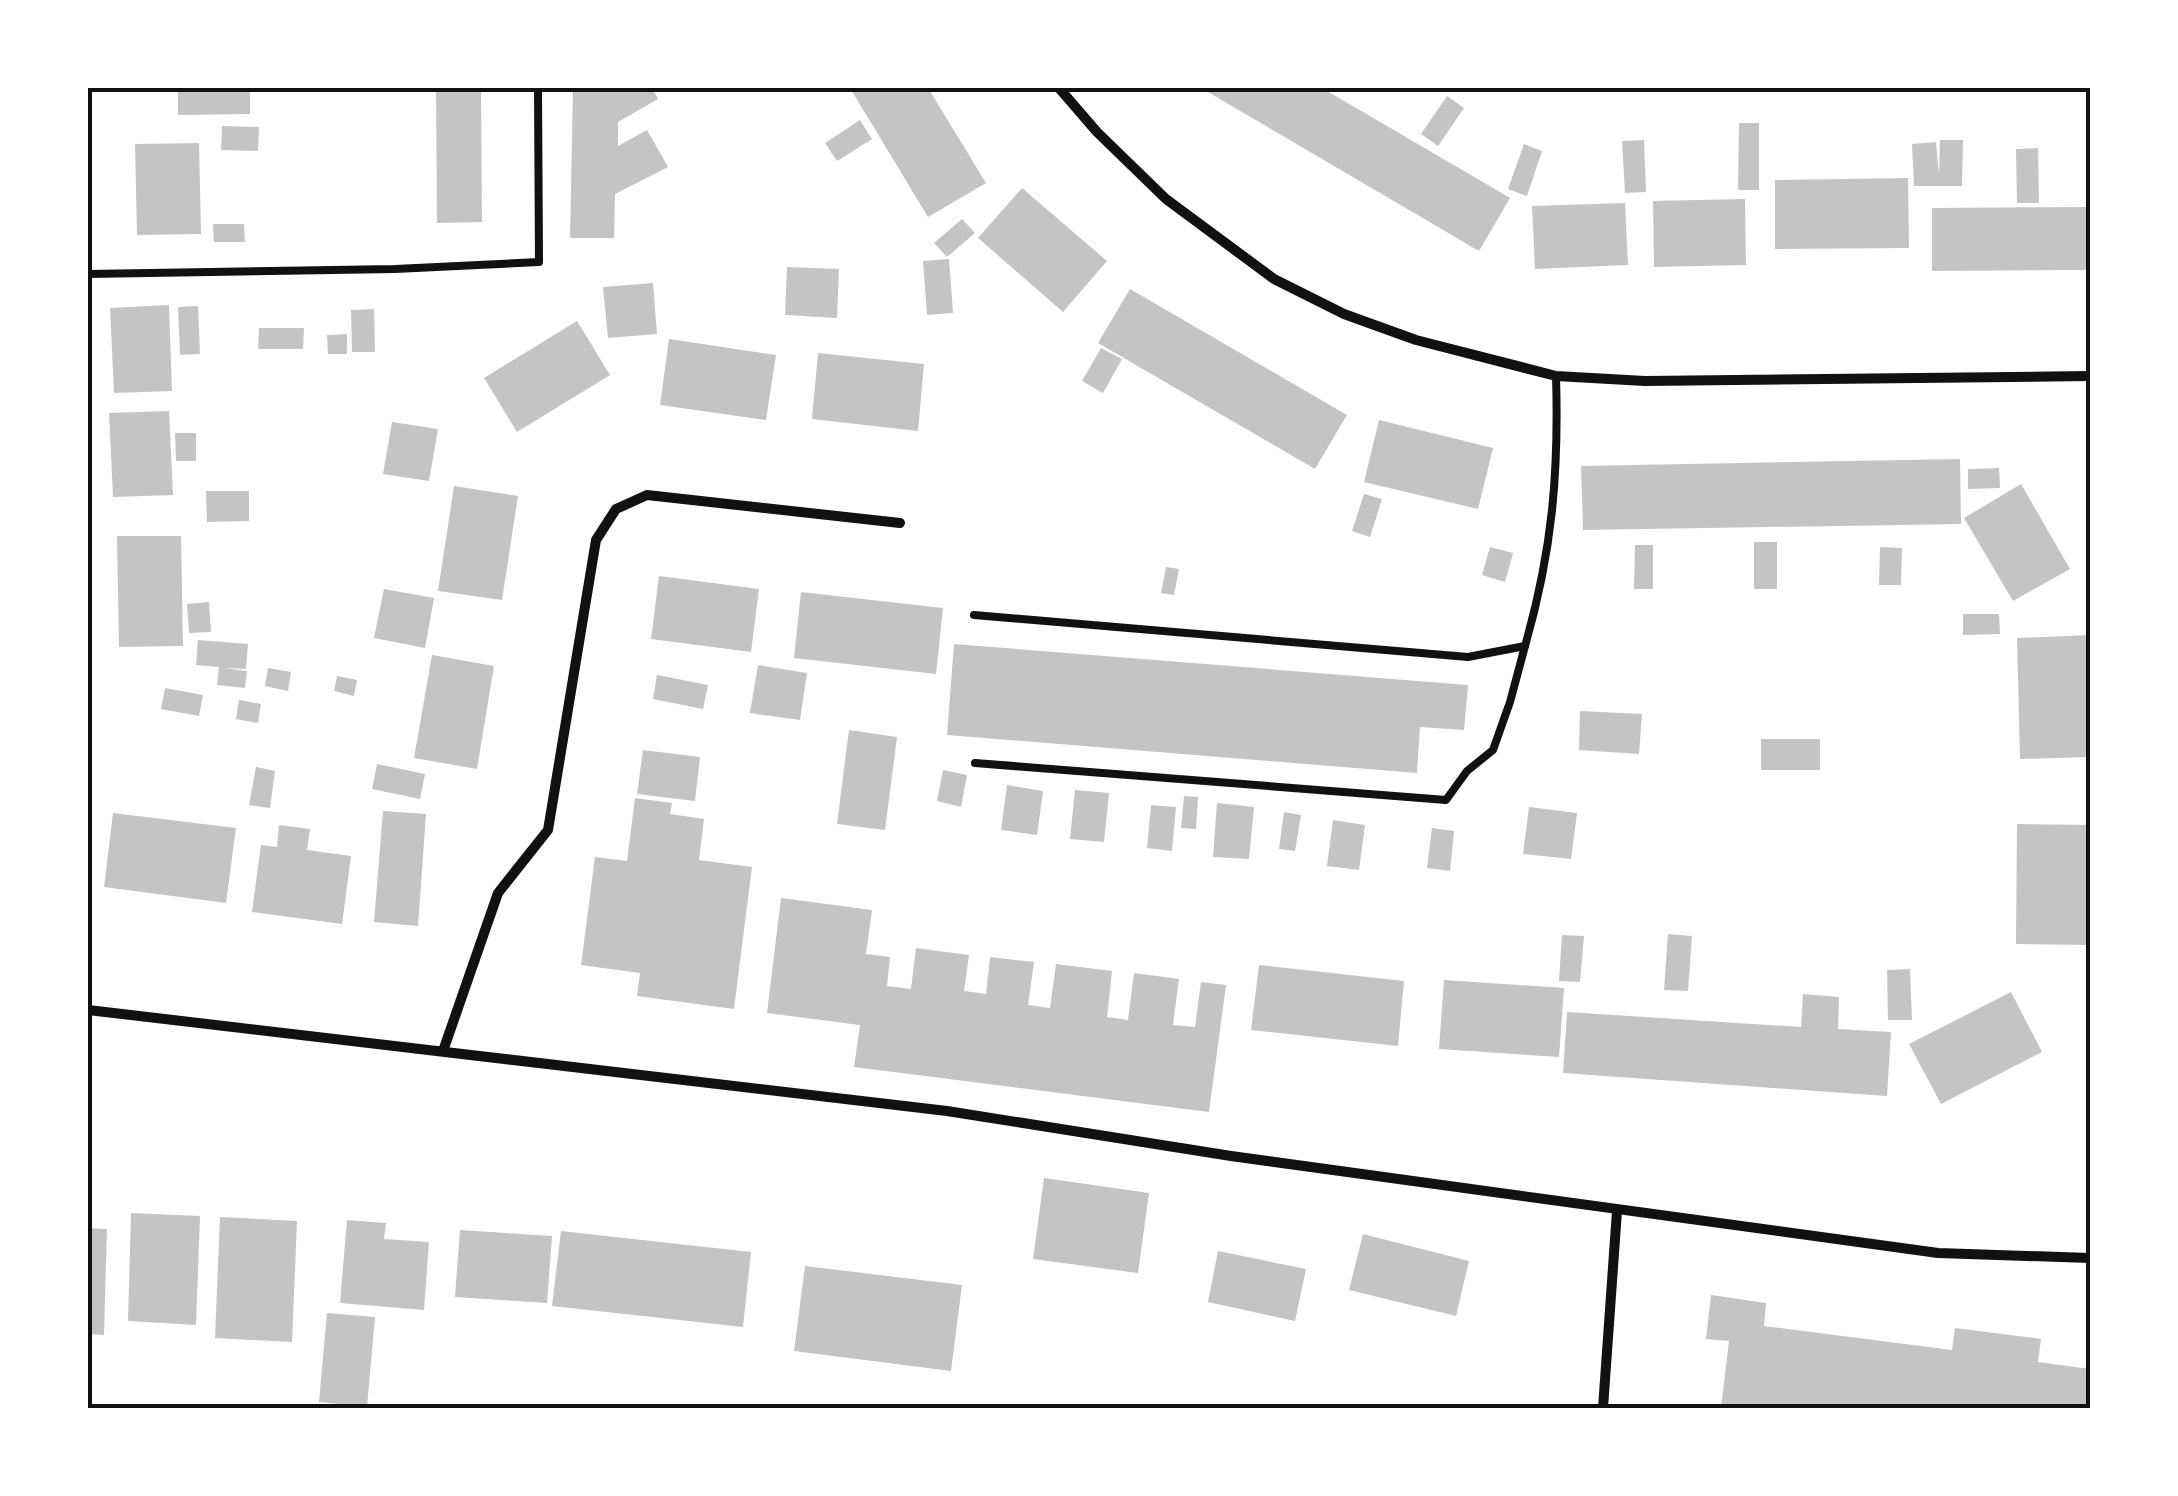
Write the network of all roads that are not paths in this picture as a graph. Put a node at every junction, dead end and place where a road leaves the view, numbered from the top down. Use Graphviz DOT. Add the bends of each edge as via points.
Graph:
graph roads {
  1 [pos="538,88"];
  2 [pos="1059,88"];
  3 [pos="88,274"];
  4 [pos="1556,376"];
  5 [pos="2090,376"];
  6 [pos="900,522"];
  7 [pos="974,615"];
  8 [pos="1524,646"];
  9 [pos="975,763"];
  10 [pos="88,1010"];
  11 [pos="443,1051"];
  12 [pos="1616,1210"];
  13 [pos="2090,1258"];
  14 [pos="1604,1408"];
  1 -- 3 [label="lane" via="538,262"];
  2 -- 4 [label="street" via="1166,198 1274,279 1416,340"];
  4 -- 5 [label="street"];
  4 -- 8 [label="lane" via="1554,507"];
  6 -- 11 [label="street" via="647,495 616,509 596,540 548,830 498,892"];
  7 -- 8 [label="lane" via="1468,657"];
  8 -- 9 [label="lane" via="1493,750 1467,770 1446,800"];
  10 -- 11 [label="street"];
  11 -- 12 [label="street" via="947,1110"];
  12 -- 13 [label="street" via="1938,1253"];
  12 -- 14 [label="street"];
}
